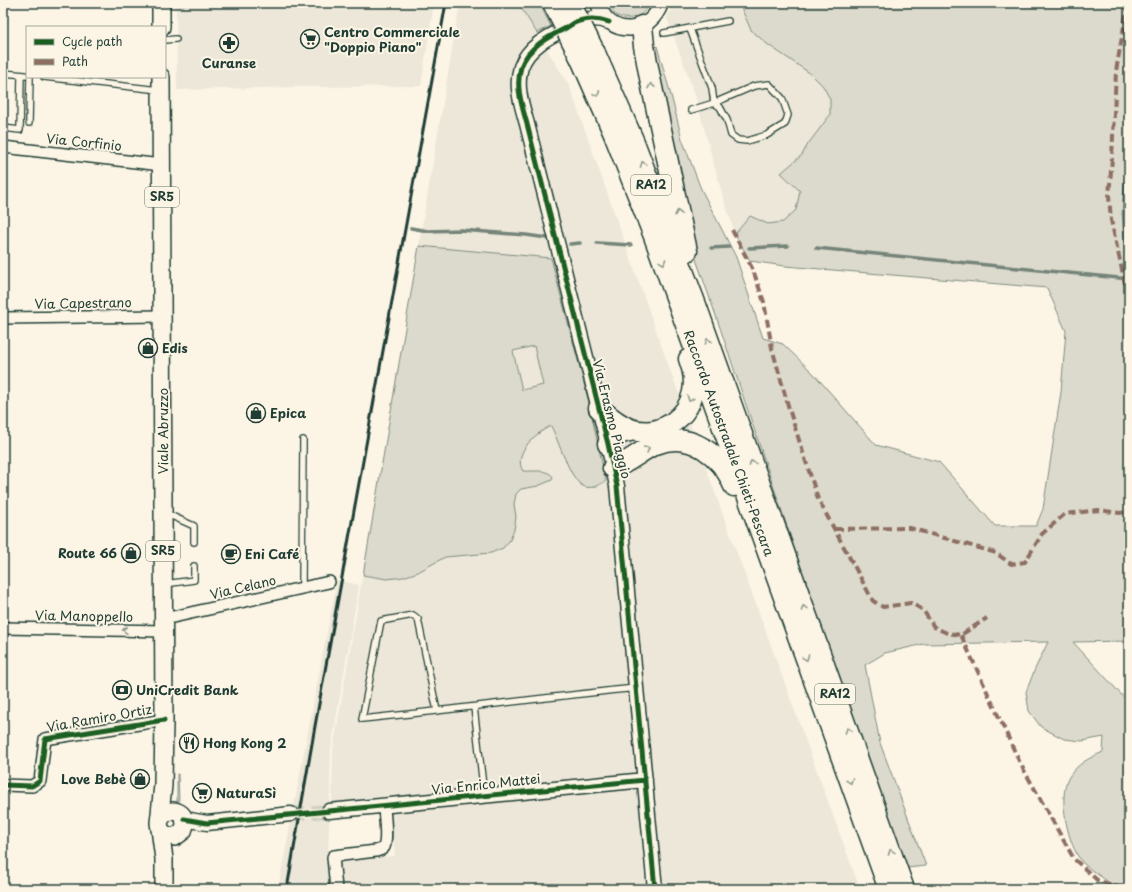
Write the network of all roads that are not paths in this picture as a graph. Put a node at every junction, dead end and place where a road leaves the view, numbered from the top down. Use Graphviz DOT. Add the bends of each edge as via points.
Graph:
graph roads {
  1 [pos="161,3"];
  2 [pos="553,3"];
  3 [pos="570,3"];
  4 [pos="593,3"];
  5 [pos="598,3"];
  6 [pos="661,3"];
  7 [pos="579,21"];
  8 [pos="728,21"];
  9 [pos="609,22"];
  10 [pos="161,26"];
  11 [pos="642,26"];
  12 [pos="690,29"];
  13 [pos="664,33"];
  14 [pos="176,39"];
  15 [pos="166,40"];
  16 [pos="588,56"];
  17 [pos="3,72"];
  18 [pos="24,75"];
  19 [pos="30,78"];
  20 [pos="64,78"];
  21 [pos="161,83"];
  22 [pos="714,103"];
  23 [pos="691,110"];
  24 [pos="29,123"];
  25 [pos="3,128"];
  26 [pos="3,147"];
  27 [pos="162,165"];
  28 [pos="675,294"];
  29 [pos="163,316"];
  30 [pos="3,318"];
  31 [pos="700,318"];
  32 [pos="599,408"];
  33 [pos="634,430"];
  34 [pos="303,440"];
  35 [pos="608,444"];
  36 [pos="613,468"];
  37 [pos="163,511"];
  38 [pos="194,542"];
  39 [pos="765,542"];
  40 [pos="194,566"];
  41 [pos="329,582"];
  42 [pos="163,584"];
  43 [pos="302,588"];
  44 [pos="164,625"];
  45 [pos="3,628"];
  46 [pos="636,688"];
  47 [pos="474,707"];
  48 [pos="437,711"];
  49 [pos="164,720"];
  50 [pos="645,780"];
  51 [pos="3,784"];
  52 [pos="484,795"];
  53 [pos="384,805"];
  54 [pos="329,811"];
  55 [pos="291,814"];
  56 [pos="173,825"];
  57 [pos="164,889"];
  58 [pos="336,889"];
  59 [pos="655,889"];
  60 [pos="889,889"];
  61 [pos="904,889"];
  1 -- 10 [label="main road"];
  2 -- 16 [label="highway, Raccordo Autostradale Chieti-Pescara / RA12, bridge"];
  3 -- 16 [label="highway, Raccordo Autostradale Chieti-Pescara / RA12, bridge"];
  4 -- 7 [label="street, Via Erasmo Piaggio"];
  5 -- 9 [label="street" via="600,11"];
  6 -- 11 [label="street" via="655,16"];
  7 -- 9 [label="street, Via Erasmo Piaggio" via="596,19"];
  7 -- 32 [label="street, Via Erasmo Piaggio" via="544,39 529,53 521,68 519,89"];
  8 -- 12 [label="lane"];
  9 -- 11 [label="street, Via Erasmo Piaggio" via="628,29"];
  31 -- 11 [label="highway, one-way" via="702,301 683,236 650,78"];
  12 -- 13 [label="lane"];
  12 -- 22 [label="lane" via="712,88"];
  14 -- 15 [label="lane"];
  16 -- 28 [label="highway, Raccordo Autostradale Chieti-Pescara / RA12, one-way"];
  31 -- 16 [label="highway, Raccordo Autostradale Chieti-Pescara / RA12, one-way" via="634,142"];
  17 -- 18 [label="lane"];
  18 -- 25 [label="lane" via="20,130"];
  19 -- 24 [label="lane"];
  20 -- 21 [label="lane"];
  21 -- 27 [label="main road, Viale Abruzzo / SR5"];
  22 -- 22 [label="lane" via="720,107 727,120 731,135 738,140 746,141 767,135 785,124 788,114 782,98 769,84 754,86"];
  22 -- 23 [label="lane"];
  26 -- 27 [label="street, Via Corfinio"];
  27 -- 29 [label="main road, Viale Abruzzo / SR5"];
  28 -- 33 [label="highway, one-way" via="672,312 693,374 693,392 682,414 668,426 655,431"];
  28 -- 39 [label="highway, Raccordo Autostradale Chieti-Pescara / RA12"];
  29 -- 30 [label="street, Via Capestrano"];
  29 -- 37 [label="main road, Viale Abruzzo / SR5"];
  61 -- 31 [label="highway, Raccordo Autostradale Chieti-Pescara / RA12, one-way"];
  32 -- 33 [label="highway"];
  32 -- 35 [label="street, Via Erasmo Piaggio"];
  33 -- 35 [label="highway" via="621,433"];
  34 -- 43 [label="lane"];
  35 -- 36 [label="street, Via Erasmo Piaggio"];
  36 -- 39 [label="highway, one-way" via="662,442 686,442 701,447 725,469 734,485 751,534"];
  36 -- 46 [label="street, Via Erasmo Piaggio" via="619,502"];
  37 -- 38 [label="lane" via="194,526"];
  37 -- 42 [label="main road, Viale Abruzzo / SR5"];
  39 -- 60 [label="highway, Raccordo Autostradale Chieti-Pescara / RA12, one-way"];
  40 -- 42 [label="lane" via="194,580"];
  41 -- 43 [label="street, Via Celano"];
  42 -- 44 [label="main road, Viale Abruzzo / SR5"];
  43 -- 44 [label="street, Via Celano"];
  44 -- 45 [label="street, Via Manoppello, one-way"];
  44 -- 49 [label="main road, Viale Abruzzo / SR5"];
  46 -- 47 [label="lane"];
  46 -- 50 [label="street, Via Erasmo Piaggio"];
  47 -- 48 [label="lane"];
  47 -- 52 [label="lane"];
  48 -- 48 [label="lane" via="362,719 381,621 413,615 418,619"];
  49 -- 51 [label="street, Via Ramiro Ortiz" via="44,740 40,781 32,786"];
  49 -- 56 [label="main road, Viale Abruzzo / SR5" via="163,785"];
  50 -- 52 [label="street, Via Enrico Mattei"];
  50 -- 59 [label="street, Via Erasmo Piaggio"];
  52 -- 53 [label="street, Via Enrico Mattei"];
  53 -- 54 [label="street, Via Enrico Mattei"];
  53 -- 58 [label="street" via="384,847 376,851 334,856"];
  55 -- 56 [label="street"];
  56 -- 57 [label="main road, Viale Abruzzo / SR5" via="164,860"];
}
